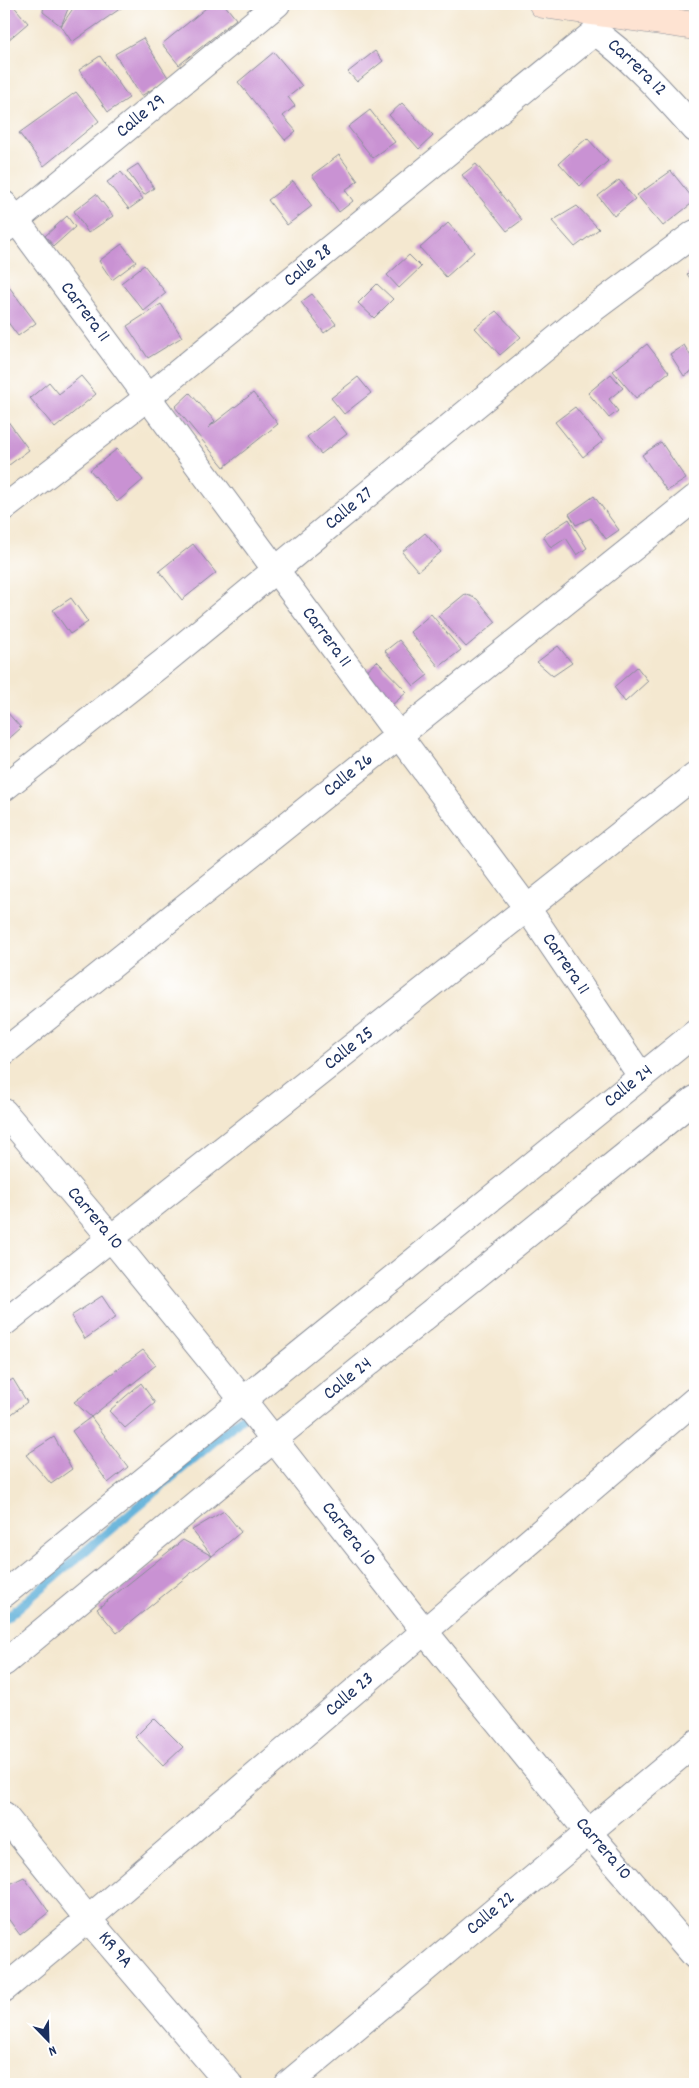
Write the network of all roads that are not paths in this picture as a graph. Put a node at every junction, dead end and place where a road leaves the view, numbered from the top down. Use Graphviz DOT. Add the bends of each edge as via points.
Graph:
graph roads {
  1 [pos="277,4"];
  2 [pos="542,4"];
  3 [pos="649,10"];
  4 [pos="597,23"];
  5 [pos="695,26"];
  6 [pos="695,129"];
  7 [pos="8,218"];
  8 [pos="695,234"];
  9 [pos="148,397"];
  10 [pos="695,498"];
  11 [pos="4,508"];
  12 [pos="275,570"];
  13 [pos="397,735"];
  14 [pos="695,775"];
  15 [pos="4,788"];
  16 [pos="527,908"];
  17 [pos="695,1033"];
  18 [pos="4,1052"];
  19 [pos="640,1076"];
  20 [pos="692,1108"];
  21 [pos="4,1112"];
  22 [pos="111,1238"];
  23 [pos="4,1323"];
  24 [pos="695,1400"];
  25 [pos="245,1402"];
  26 [pos="271,1437"];
  27 [pos="4,1594"];
  28 [pos="425,1632"];
  29 [pos="4,1663"];
  30 [pos="695,1743"];
  31 [pos="4,1815"];
  32 [pos="588,1832"];
  33 [pos="88,1919"];
  34 [pos="695,1956"];
  35 [pos="4,1989"];
  36 [pos="229,2084"];
  37 [pos="288,2084"];
  1 -- 7 [label="street, Calle 29"];
  2 -- 4 [label="street"];
  3 -- 4 [label="street"];
  3 -- 5 [label="street"];
  4 -- 6 [label="street, Carrera 12"];
  4 -- 9 [label="street, Calle 28"];
  7 -- 9 [label="street, Carrera 11"];
  8 -- 12 [label="street, Calle 27" via="589,312"];
  9 -- 11 [label="street, Calle 28"];
  9 -- 12 [label="street, Carrera 11"];
  10 -- 13 [label="street, Calle 26"];
  12 -- 13 [label="street, Carrera 11"];
  12 -- 15 [label="street, Calle 27"];
  13 -- 16 [label="street, Carrera 11"];
  13 -- 18 [label="street, Calle 26"];
  14 -- 16 [label="street, Calle 25"];
  16 -- 19 [label="street, Carrera 11"];
  16 -- 22 [label="street, Calle 25"];
  17 -- 19 [label="street, Calle 24"];
  19 -- 25 [label="street, Calle 24"];
  20 -- 26 [label="street, Calle 24"];
  21 -- 22 [label="street, Carrera 10"];
  22 -- 23 [label="street, Calle 25"];
  22 -- 25 [label="street, Carrera 10"];
  24 -- 28 [label="street, Calle 23"];
  25 -- 26 [label="street, Carrera 10"];
  25 -- 27 [label="street, Calle 24"];
  26 -- 28 [label="street, Carrera 10"];
  26 -- 29 [label="street, Calle 24"];
  28 -- 32 [label="street, Carrera 10"];
  28 -- 33 [label="street, Calle 23"];
  30 -- 32 [label="street, Calle 22"];
  31 -- 33 [label="street, KR 9A"];
  32 -- 34 [label="street, Carrera 10"];
  32 -- 37 [label="street, Calle 22"];
  33 -- 35 [label="street, Calle 23"];
  33 -- 36 [label="street, KR 9A"];
}
